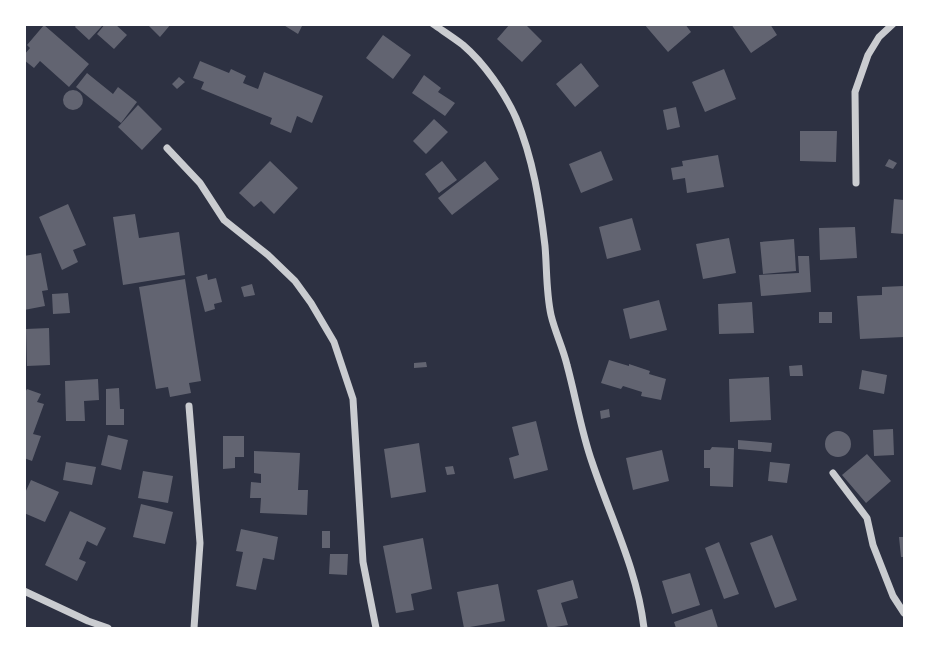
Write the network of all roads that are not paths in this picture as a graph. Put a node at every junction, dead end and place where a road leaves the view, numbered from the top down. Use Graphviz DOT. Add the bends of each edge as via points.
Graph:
graph roads {
  1 [pos="433,24"];
  2 [pos="892,24"];
  3 [pos="167,148"];
  4 [pos="856,183"];
  5 [pos="188,406"];
  6 [pos="833,473"];
  7 [pos="24,591"];
  8 [pos="905,613"];
  9 [pos="108,628"];
  10 [pos="194,628"];
  11 [pos="376,628"];
  12 [pos="644,628"];
  1 -- 12 [label="street" via="464,46 499,85 515,117 539,202 551,317 592,463 633,573"];
  2 -- 4 [label="street" via="868,55 855,92"];
  3 -- 11 [label="street" via="200,183 224,220 295,281 334,342 353,399 363,562"];
  5 -- 10 [label="street" via="200,543"];
  6 -- 8 [label="street" via="867,518 893,596"];
  7 -- 9 [label="street"];
}
